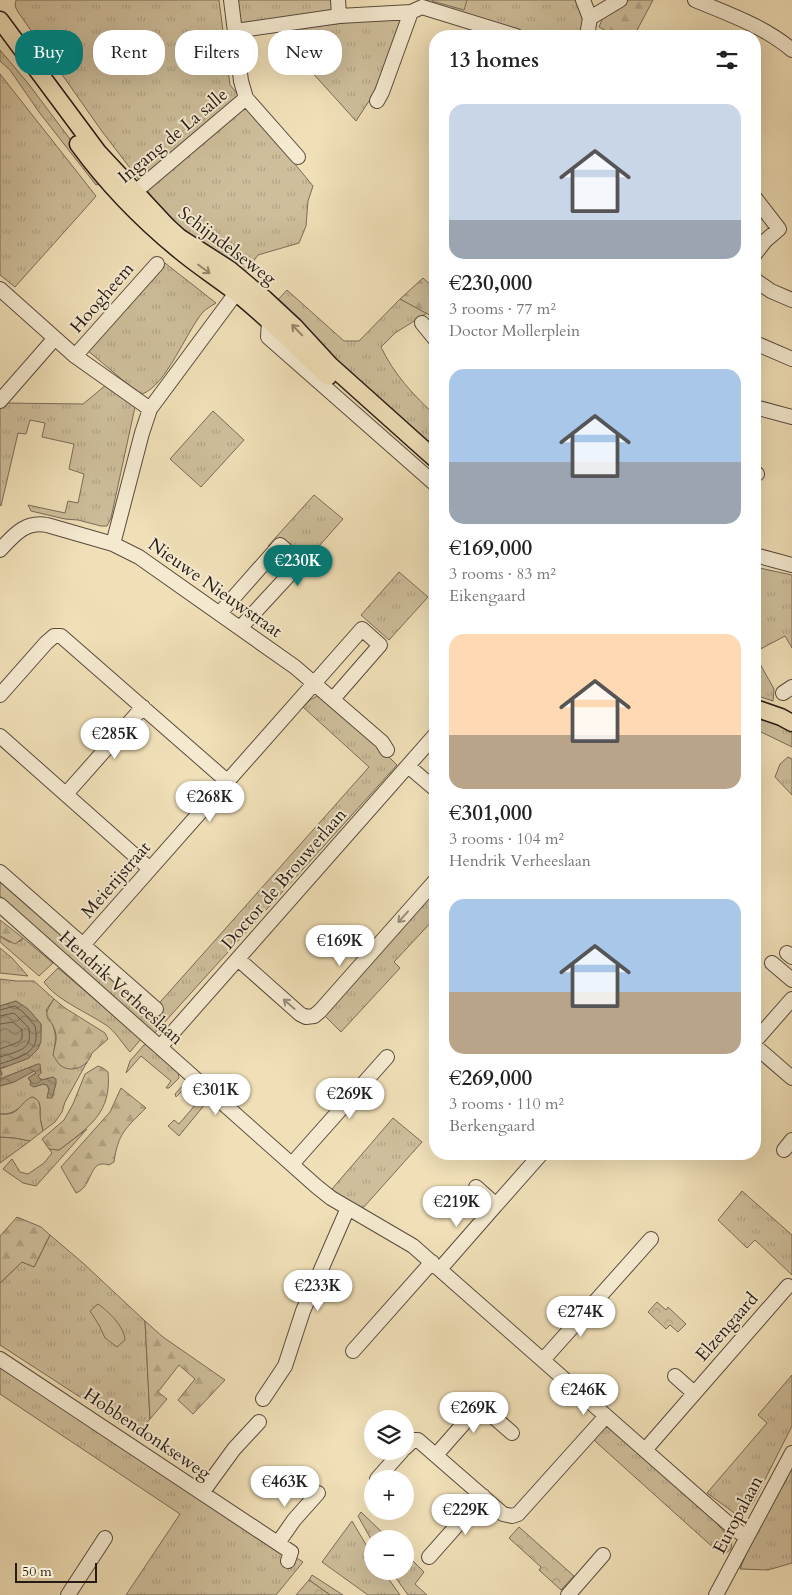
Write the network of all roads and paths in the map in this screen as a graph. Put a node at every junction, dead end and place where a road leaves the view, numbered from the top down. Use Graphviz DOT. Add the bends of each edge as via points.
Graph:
graph roads {
  1 [pos="231,0"];
  2 [pos="338,0"];
  3 [pos="584,0"];
  4 [pos="620,0"];
  5 [pos="695,0"];
  6 [pos="418,6"];
  7 [pos="339,16"];
  8 [pos="590,18"];
  9 [pos="0,20"];
  10 [pos="235,30"];
  11 [pos="242,30"];
  12 [pos="496,30"];
  13 [pos="588,30"];
  14 [pos="0,37"];
  15 [pos="792,50"];
  16 [pos="240,75"];
  17 [pos="246,98"];
  18 [pos="377,101"];
  19 [pos="298,157"];
  20 [pos="130,197"];
  21 [pos="761,206"];
  22 [pos="761,246"];
  23 [pos="156,264"];
  24 [pos="761,284"];
  25 [pos="0,289"];
  26 [pos="236,293"];
  27 [pos="792,300"];
  28 [pos="269,322"];
  29 [pos="422,323"];
  30 [pos="429,332"];
  31 [pos="54,338"];
  32 [pos="761,346"];
  33 [pos="75,356"];
  34 [pos="792,359"];
  35 [pos="0,401"];
  36 [pos="150,409"];
  37 [pos="761,409"];
  38 [pos="792,417"];
  39 [pos="429,454"];
  40 [pos="429,467"];
  41 [pos="429,479"];
  42 [pos="112,544"];
  43 [pos="0,550"];
  44 [pos="761,557"];
  45 [pos="792,565"];
  46 [pos="220,613"];
  47 [pos="241,627"];
  48 [pos="315,682"];
  49 [pos="0,695"];
  50 [pos="333,700"];
  51 [pos="143,707"];
  52 [pos="761,710"];
  53 [pos="788,718"];
  54 [pos="0,736"];
  55 [pos="429,742"];
  56 [pos="387,750"];
  57 [pos="408,766"];
  58 [pos="228,782"];
  59 [pos="429,784"];
  60 [pos="66,794"];
  61 [pos="150,869"];
  62 [pos="0,872"];
  63 [pos="429,888"];
  64 [pos="0,905"];
  65 [pos="83,945"];
  66 [pos="238,959"];
  67 [pos="772,964"];
  68 [pos="792,980"];
  69 [pos="792,999"];
  70 [pos="156,1009"];
  71 [pos="761,1034"];
  72 [pos="160,1047"];
  73 [pos="761,1051"];
  74 [pos="387,1057"];
  75 [pos="792,1078"];
  76 [pos="536,1160"];
  77 [pos="292,1164"];
  78 [pos="476,1187"];
  79 [pos="496,1205"];
  80 [pos="348,1208"];
  81 [pos="651,1239"];
  82 [pos="436,1266"];
  83 [pos="788,1286"];
  84 [pos="353,1351"];
  85 [pos="0,1359"];
  86 [pos="543,1360"];
  87 [pos="675,1376"];
  88 [pos="694,1392"];
  89 [pos="263,1399"];
  90 [pos="606,1416"];
  91 [pos="259,1422"];
  92 [pos="512,1433"];
  93 [pos="414,1440"];
  94 [pos="645,1450"];
  95 [pos="792,1453"];
  96 [pos="436,1454"];
  97 [pos="394,1460"];
  98 [pos="385,1470"];
  99 [pos="318,1492"];
  100 [pos="202,1493"];
  101 [pos="483,1496"];
  102 [pos="747,1537"];
  103 [pos="105,1538"];
  104 [pos="278,1544"];
  105 [pos="603,1555"];
  106 [pos="429,1557"];
  107 [pos="288,1561"];
  108 [pos="68,1595"];
  109 [pos="568,1595"];
  110 [pos="716,1595"];
  1 -- 10 [label="street"];
  2 -- 7 [label="street"];
  3 -- 8 [label="street"];
  4 -- 8 [label="street"];
  5 -- 15 [label="street" via="758,28"];
  6 -- 7 [label="street"];
  6 -- 12 [label="street"];
  6 -- 18 [label="street"];
  7 -- 11 [label="street"];
  8 -- 13 [label="street"];
  9 -- 20 [label="main road, Schijndelseweg"];
  14 -- 20 [label="main road, Schijndelseweg" via="92,163"];
  16 -- 17 [label="street"];
  17 -- 19 [label="street"];
  17 -- 20 [label="street, Ingang de La salle"];
  20 -- 26 [label="main road, Schijndelseweg, one-way" via="180,251"];
  39 -- 20 [label="main road, Schijndelseweg, one-way" via="229,269 178,237"];
  21 -- 22 [label="street" via="779,229"];
  23 -- 33 [label="street, Hoogheem"];
  24 -- 27 [label="street"];
  25 -- 31 [label="street, Hoogheem"];
  26 -- 28 [label="main road, Schijndelseweg"];
  26 -- 36 [label="street"];
  28 -- 40 [label="main road, Schijndelseweg"];
  28 -- 41 [label="street" via="268,337"];
  29 -- 30 [label="street"];
  31 -- 33 [label="street, Hoogheem"];
  31 -- 35 [label="street, Hoogheem"];
  32 -- 34 [label="street"];
  33 -- 36 [label="street, Hoogheem"];
  36 -- 42 [label="street"];
  37 -- 38 [label="street"];
  42 -- 43 [label="street, Nieuwe Nieuwstraat" via="37,523 22,529"];
  42 -- 46 [label="street, Nieuwe Nieuwstraat" via="158,569"];
  44 -- 45 [label="street"];
  46 -- 47 [label="street, Nieuwe Nieuwstraat"];
  46 -- 47 [label="street" via="280,545 300,563"];
  47 -- 48 [label="street, Nieuwe Nieuwstraat"];
  48 -- 50 [label="street, Nieuwe Nieuwstraat"];
  48 -- 50 [label="street, Meierijstraat" via="362,629 380,645"];
  48 -- 58 [label="street, Meierijstraat"];
  49 -- 51 [label="street" via="46,643 54,636 61,636"];
  50 -- 56 [label="street, Nieuwe Nieuwstraat"];
  51 -- 58 [label="street"];
  51 -- 60 [label="street"];
  52 -- 53 [label="main road"];
  54 -- 60 [label="street"];
  55 -- 57 [label="street, Doctor de Brouwerlaan"];
  57 -- 59 [label="street"];
  57 -- 66 [label="street, Doctor de Brouwerlaan"];
  58 -- 61 [label="street, Meierijstraat"];
  60 -- 61 [label="street"];
  61 -- 65 [label="street, Meierijstraat"];
  62 -- 65 [label="street, Hendrik Verheeslaan"];
  63 -- 66 [label="street, one-way" via="314,1016 300,1014"];
  64 -- 72 [label="street, Hendrik Verheeslaan"];
  65 -- 70 [label="street, Hendrik Verheeslaan"];
  66 -- 72 [label="street, Doctor de Brouwerlaan"];
  67 -- 68 [label="street"];
  69 -- 71 [label="street"];
  72 -- 77 [label="street, Hendrik Verheeslaan"];
  73 -- 75 [label="street"];
  74 -- 77 [label="street"];
  76 -- 79 [label="street"];
  77 -- 80 [label="street, Hendrik Verheeslaan" via="331,1198"];
  78 -- 79 [label="street"];
  79 -- 82 [label="street"];
  80 -- 82 [label="street, Hendrik Verheeslaan" via="413,1246"];
  80 -- 89 [label="street" via="302,1311 285,1366"];
  81 -- 86 [label="street"];
  82 -- 84 [label="street"];
  82 -- 86 [label="street, Hendrik Verheeslaan"];
  83 -- 88 [label="street, Elzengaard"];
  85 -- 100 [label="street, Hobbendonkseweg"];
  86 -- 90 [label="street, Hendrik Verheeslaan"];
  87 -- 88 [label="street"];
  88 -- 94 [label="street, Elzengaard"];
  90 -- 94 [label="street, Hendrik Verheeslaan"];
  90 -- 101 [label="street" via="518,1514 503,1514"];
  91 -- 100 [label="street" via="234,1449"];
  92 -- 96 [label="street" via="480,1405"];
  93 -- 96 [label="street"];
  94 -- 102 [label="street, Hendrik Verheeslaan"];
  95 -- 102 [label="street, Europalaan"];
  96 -- 101 [label="street"];
  97 -- 98 [label="street"];
  99 -- 104 [label="street"];
  100 -- 104 [label="street, Hobbendonkseweg"];
  101 -- 106 [label="street"];
  102 -- 110 [label="street, Europalaan"];
  103 -- 108 [label="street"];
  104 -- 107 [label="street, Hobbendonkseweg" via="291,1552"];
  105 -- 109 [label="street"];
}
